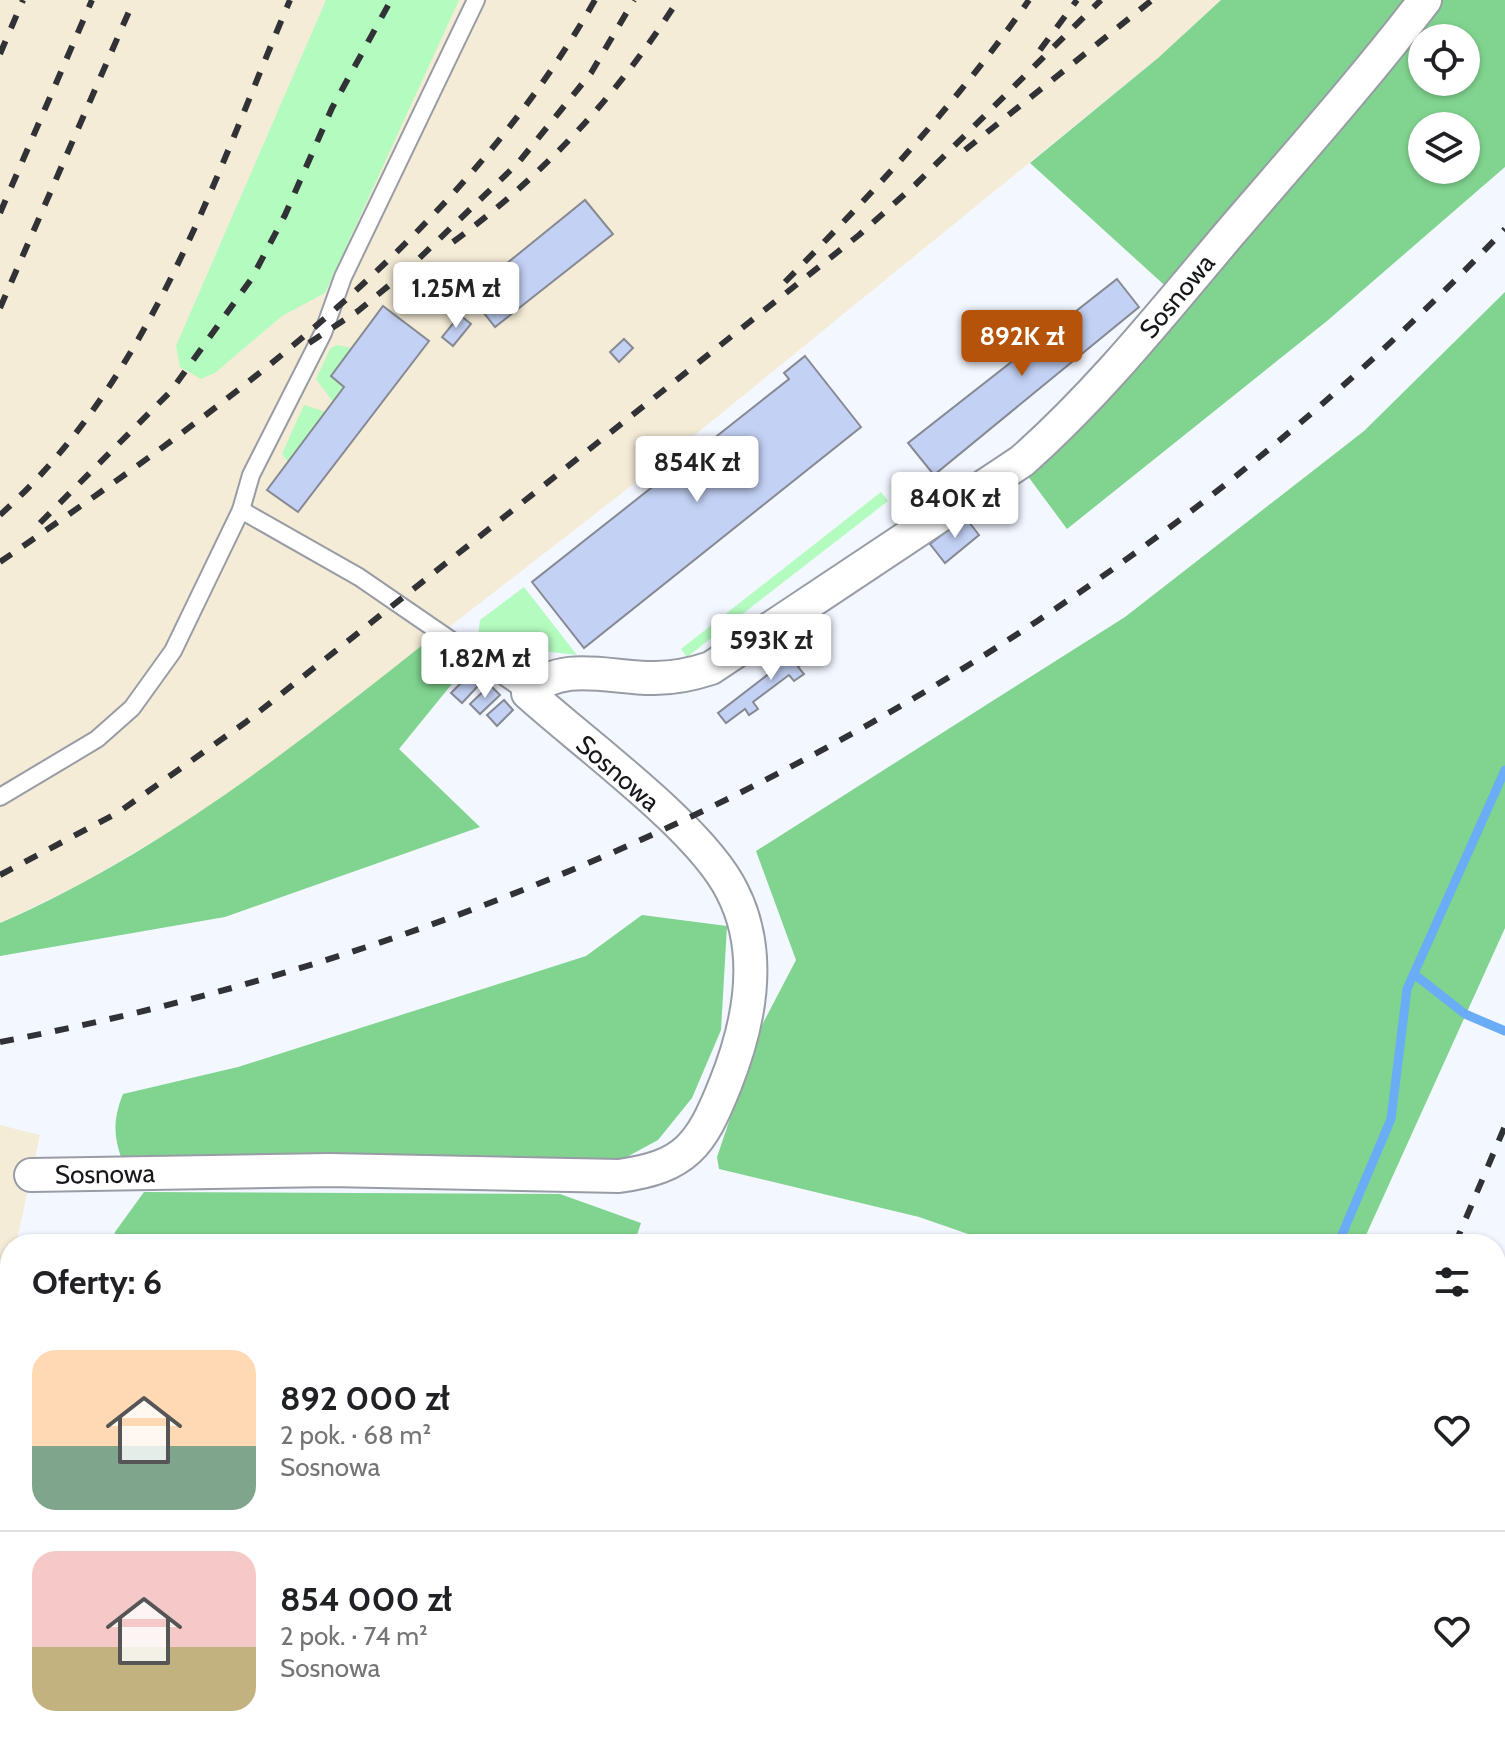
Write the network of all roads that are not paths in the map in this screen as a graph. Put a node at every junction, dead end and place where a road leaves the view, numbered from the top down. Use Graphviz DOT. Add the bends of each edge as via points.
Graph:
graph roads {
  1 [pos="476,0"];
  2 [pos="1425,0"];
  3 [pos="241,510"];
  4 [pos="528,693"];
  5 [pos="0,797"];
  6 [pos="31,1175"];
  1 -- 3 [label="lane" via="343,277 323,333 251,475"];
  2 -- 4 [label="street, Sosnowa" via="1120,365 1022,461 711,668 656,678 579,672 540,680"];
  3 -- 4 [label="lane" via="359,577"];
  3 -- 5 [label="lane" via="173,651 132,708 97,739"];
  4 -- 6 [label="street, Sosnowa" via="706,854 741,910 752,970 743,1034 717,1106 691,1150 654,1171 619,1176 330,1170"];
}
